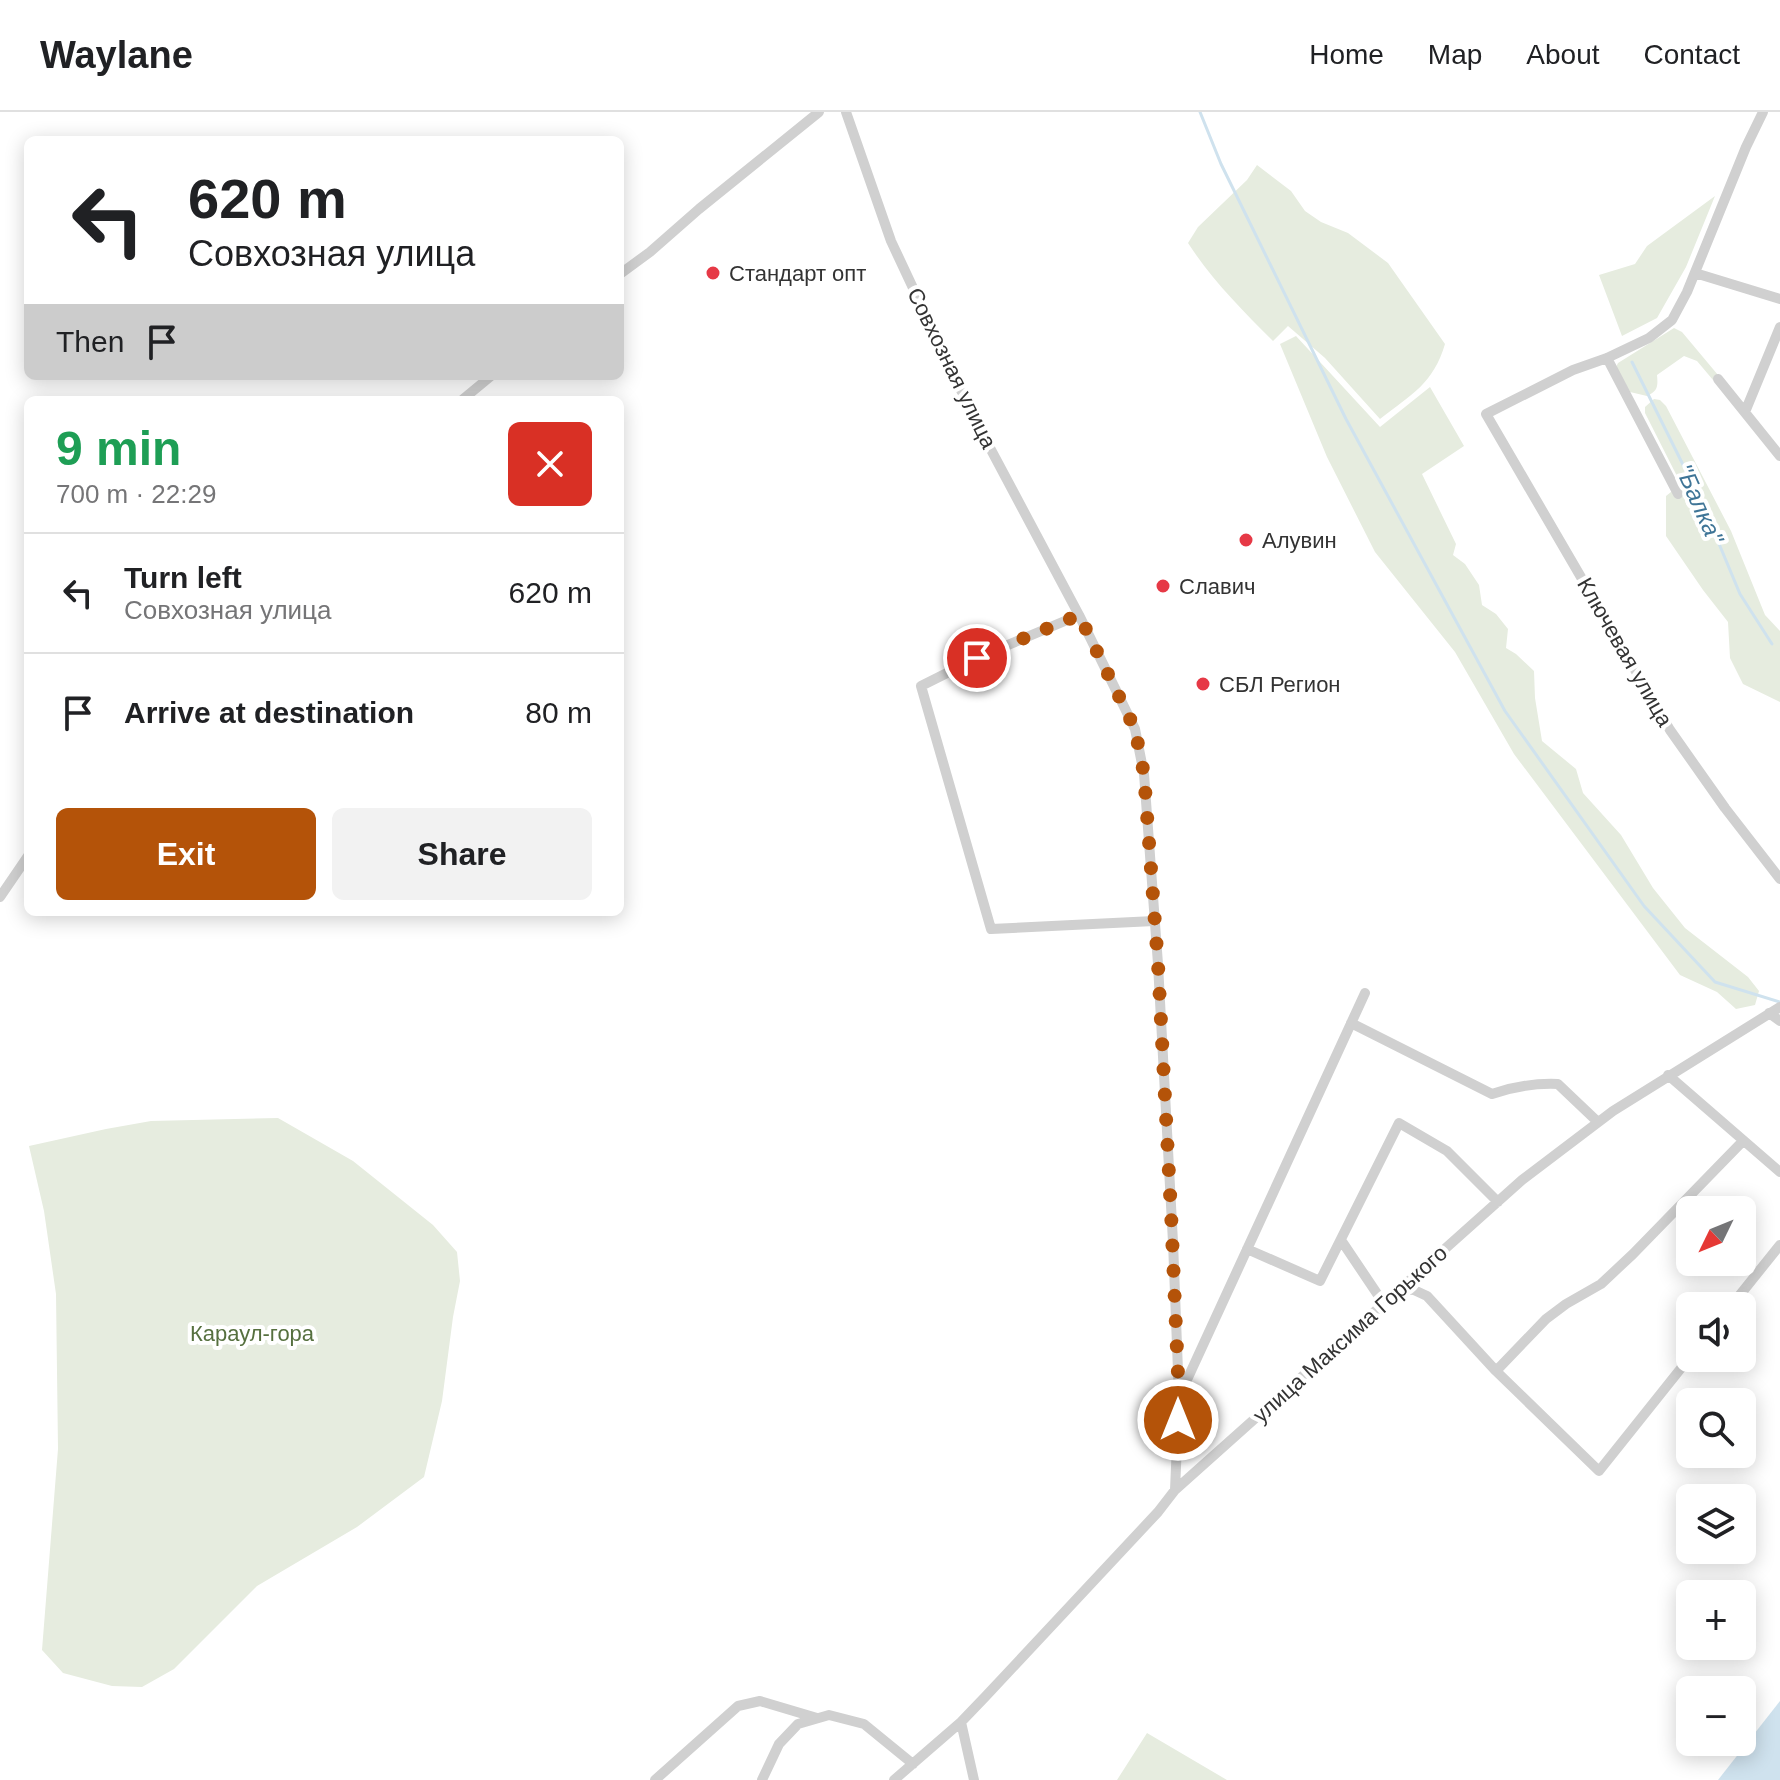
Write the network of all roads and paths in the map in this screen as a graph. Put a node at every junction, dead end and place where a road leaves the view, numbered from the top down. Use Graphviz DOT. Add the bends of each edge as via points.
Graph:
graph roads {
  1 [pos="819,112"];
  2 [pos="846,112"];
  3 [pos="1763,112"];
  4 [pos="624,271"];
  5 [pos="1695,273"];
  6 [pos="1780,299"];
  7 [pos="1780,327"];
  8 [pos="1607,358"];
  9 [pos="1718,379"];
  10 [pos="486,380"];
  11 [pos="467,396"];
  12 [pos="1745,412"];
  13 [pos="1780,456"];
  14 [pos="1678,494"];
  15 [pos="1079,615"];
  16 [pos="24,862"];
  17 [pos="1780,879"];
  18 [pos="0,897"];
  19 [pos="1154,921"];
  20 [pos="1365,993"];
  21 [pos="1780,1007"];
  22 [pos="1769,1013"];
  23 [pos="1780,1021"];
  24 [pos="1351,1023"];
  25 [pos="1668,1075"];
  26 [pos="1598,1122"];
  27 [pos="1743,1141"];
  28 [pos="1780,1172"];
  29 [pos="1498,1202"];
  30 [pos="1341,1240"];
  31 [pos="1780,1245"];
  32 [pos="1247,1249"];
  33 [pos="1400,1289"];
  34 [pos="1742,1292"];
  35 [pos="1384,1304"];
  36 [pos="1496,1371"];
  37 [pos="1678,1372"];
  38 [pos="1179,1397"];
  39 [pos="1175,1490"];
  40 [pos="817,1718"];
  41 [pos="961,1722"];
  42 [pos="913,1764"];
  43 [pos="655,1780"];
  44 [pos="762,1780"];
  45 [pos="894,1780"];
  46 [pos="974,1780"];
  1 -- 4 [label="street"];
  2 -- 15 [label="street, Совхозная улица" via="897,255 973,416"];
  3 -- 5 [label="street"];
  5 -- 6 [label="street"];
  5 -- 8 [label="street" via="1667,325"];
  7 -- 12 [label="street"];
  8 -- 14 [label="street"];
  8 -- 17 [label="street, Ключевая улица" via="1486,414 1670,730"];
  9 -- 12 [label="street"];
  10 -- 11 [label="street"];
  12 -- 13 [label="street"];
  15 -- 19 [label="street, Совхозная улица" via="1135,729 1144,774"];
  15 -- 19 [label="street" via="921,686 991,929"];
  16 -- 18 [label="street"];
  19 -- 38 [label="street, Совхозная улица"];
  20 -- 24 [label="street"];
  21 -- 22 [label="street, улица Максима Горького"];
  22 -- 23 [label="street"];
  22 -- 25 [label="street, улица Максима Горького"];
  24 -- 26 [label="street" via="1492,1094 1514,1086 1558,1084"];
  24 -- 32 [label="street"];
  25 -- 26 [label="street, улица Максима Горького"];
  25 -- 27 [label="street"];
  26 -- 29 [label="street, улица Максима Горького"];
  27 -- 28 [label="street"];
  27 -- 36 [label="street" via="1601,1284 1546,1319"];
  29 -- 30 [label="street" via="1447,1151 1399,1123"];
  29 -- 33 [label="street, улица Максима Горького"];
  30 -- 32 [label="street" via="1320,1281"];
  30 -- 35 [label="street"];
  31 -- 34 [label="street"];
  32 -- 38 [label="street"];
  33 -- 35 [label="street, улица Максима Горького"];
  33 -- 36 [label="street" via="1427,1296"];
  35 -- 39 [label="street, улица Максима Горького"];
  36 -- 37 [label="street" via="1599,1471"];
  38 -- 39 [label="street, Совхозная улица"];
  39 -- 41 [label="street, улица Максима Горького"];
  40 -- 42 [label="street" via="829,1715 864,1724"];
  40 -- 43 [label="street" via="760,1701 738,1706"];
  40 -- 44 [label="street" via="798,1724 779,1744"];
  41 -- 42 [label="street, улица Максима Горького"];
  41 -- 46 [label="street"];
  42 -- 45 [label="street, улица Максима Горького"];
}
